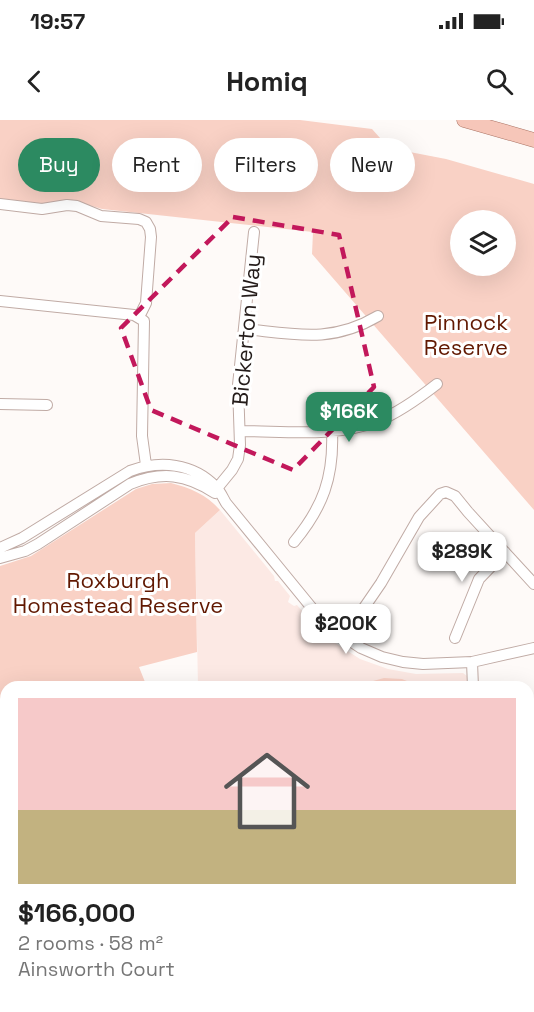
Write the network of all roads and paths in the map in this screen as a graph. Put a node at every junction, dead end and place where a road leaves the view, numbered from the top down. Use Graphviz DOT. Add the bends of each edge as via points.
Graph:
graph roads {
  1 [pos="464,120"];
  2 [pos="534,140"];
  3 [pos="0,204"];
  4 [pos="254,232"];
  5 [pos="0,301"];
  6 [pos="378,316"];
  7 [pos="140,317"];
  8 [pos="244,329"];
  9 [pos="437,384"];
  10 [pos="0,404"];
  11 [pos="47,405"];
  12 [pos="240,430"];
  13 [pos="333,431"];
  14 [pos="146,465"];
  15 [pos="216,490"];
  16 [pos="294,542"];
  17 [pos="0,548"];
  18 [pos="505,552"];
  19 [pos="0,558"];
  20 [pos="534,584"];
  21 [pos="344,637"];
  22 [pos="455,638"];
  23 [pos="534,648"];
  24 [pos="472,662"];
  25 [pos="473,681"];
  1 -- 2 [label="main road"];
  3 -- 7 [label="street" via="42,209 67,205 100,216 146,222 151,237 146,303"];
  4 -- 8 [label="street, Bickerton Way"];
  5 -- 7 [label="street"];
  6 -- 8 [label="street" via="346,331 326,335"];
  7 -- 14 [label="street" via="145,328 142,436"];
  8 -- 12 [label="street, Bickerton Way" via="238,385"];
  9 -- 13 [label="street" via="378,421"];
  10 -- 11 [label="street"];
  12 -- 13 [label="street"];
  12 -- 15 [label="street, Bickerton Way" via="238,459"];
  13 -- 16 [label="street" via="326,492"];
  14 -- 15 [label="street" via="176,465 191,470"];
  14 -- 17 [label="street" via="117,478"];
  15 -- 19 [label="street" via="177,477 146,478 25,551"];
  15 -- 21 [label="street" via="325,624"];
  18 -- 20 [label="street"];
  18 -- 21 [label="street" via="455,496 440,494 414,525"];
  18 -- 22 [label="street" via="479,579"];
  21 -- 24 [label="street" via="382,657 403,662"];
  23 -- 24 [label="street"];
  24 -- 25 [label="street"];
}
